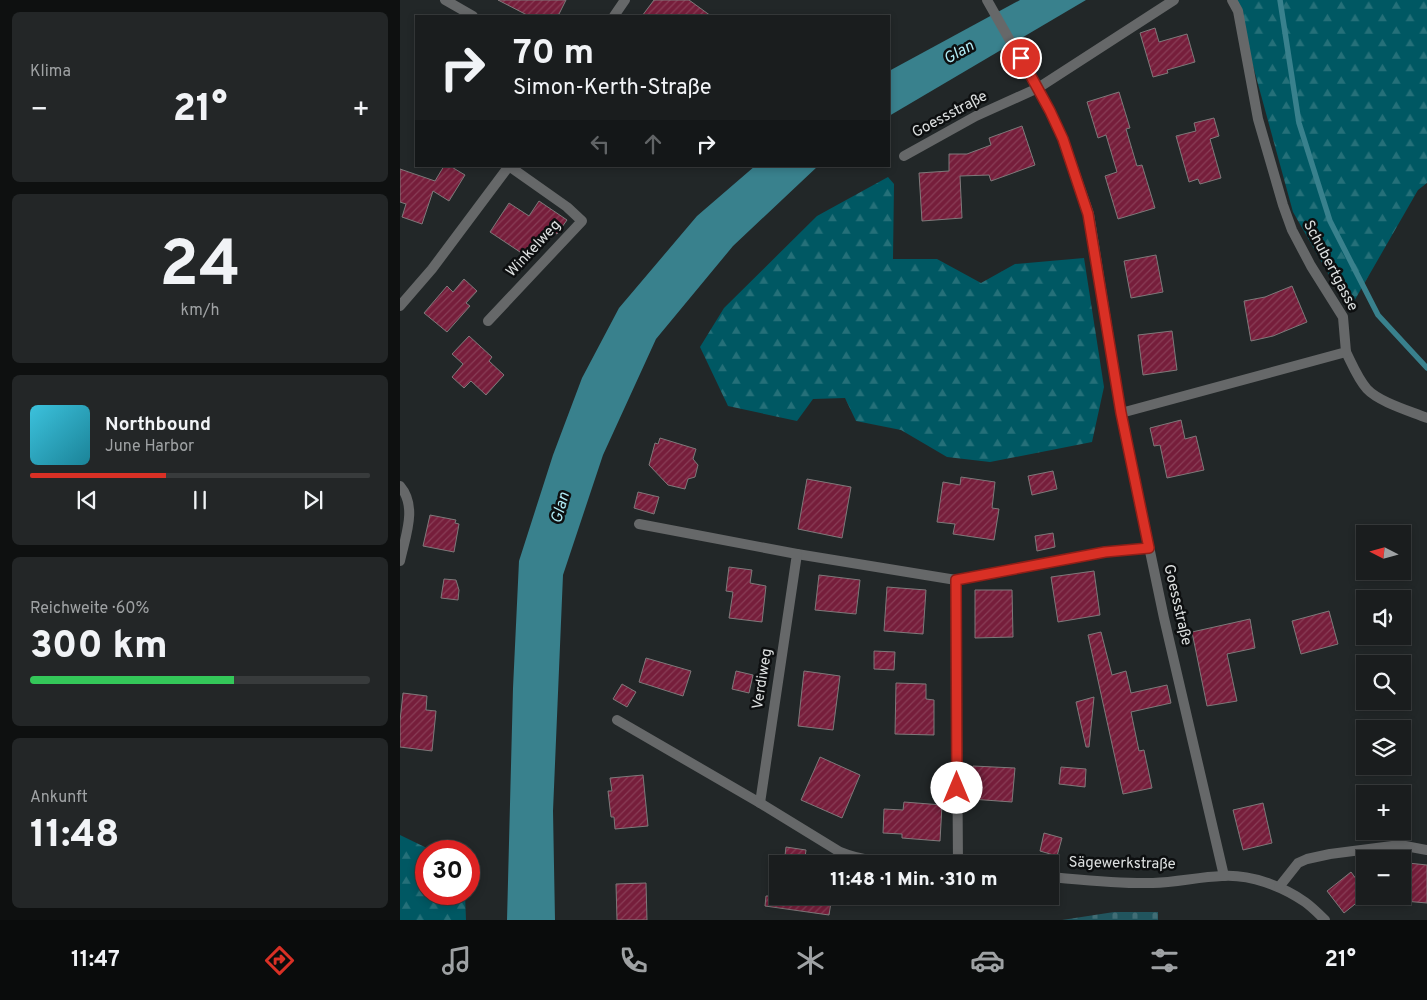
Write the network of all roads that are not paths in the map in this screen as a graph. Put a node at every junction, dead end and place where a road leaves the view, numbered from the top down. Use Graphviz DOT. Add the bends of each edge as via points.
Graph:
graph roads {
  1 [pos="445,0"];
  2 [pos="625,0"];
  3 [pos="987,0"];
  4 [pos="1174,0"];
  5 [pos="1232,0"];
  6 [pos="471,15"];
  7 [pos="615,15"];
  8 [pos="1038,88"];
  9 [pos="904,156"];
  10 [pos="508,167"];
  11 [pos="510,167"];
  12 [pos="400,306"];
  13 [pos="488,321"];
  14 [pos="1346,352"];
  15 [pos="1121,413"];
  16 [pos="1427,418"];
  17 [pos="400,486"];
  18 [pos="639,524"];
  19 [pos="1149,548"];
  20 [pos="797,554"];
  21 [pos="400,561"];
  22 [pos="956,580"];
  23 [pos="616,720"];
  24 [pos="760,803"];
  25 [pos="1427,850"];
  26 [pos="847,855"];
  27 [pos="958,855"];
  28 [pos="1224,876"];
  29 [pos="1059,878"];
  30 [pos="1279,887"];
  31 [pos="1325,920"];
  1 -- 6 [label="street"];
  2 -- 7 [label="street"];
  3 -- 8 [label="street, Goessstraße"];
  4 -- 8 [label="street"];
  5 -- 14 [label="street, Schubertgasse" via="1238,11 1258,119 1283,205 1311,266 1343,317"];
  8 -- 9 [label="street, Goessstraße" via="976,116"];
  8 -- 15 [label="street, Goessstraße" via="1063,139 1088,214"];
  10 -- 12 [label="street" via="432,269"];
  11 -- 13 [label="street, Winkelweg" via="582,221"];
  14 -- 15 [label="street"];
  14 -- 16 [label="street" via="1369,391"];
  15 -- 19 [label="street, Goessstraße"];
  17 -- 21 [label="street" via="409,501 410,511"];
  18 -- 20 [label="street"];
  19 -- 22 [label="street" via="1105,552"];
  19 -- 28 [label="street, Goessstraße"];
  20 -- 22 [label="street"];
  20 -- 24 [label="street, Verdiweg"];
  22 -- 27 [label="street"];
  23 -- 24 [label="street"];
  24 -- 26 [label="street"];
  25 -- 30 [label="street" via="1400,845 1307,859 1298,863"];
  28 -- 29 [label="street, Sägewerkstraße" via="1152,883"];
  28 -- 30 [label="street" via="1246,877"];
  30 -- 31 [label="street" via="1307,903"];
}
